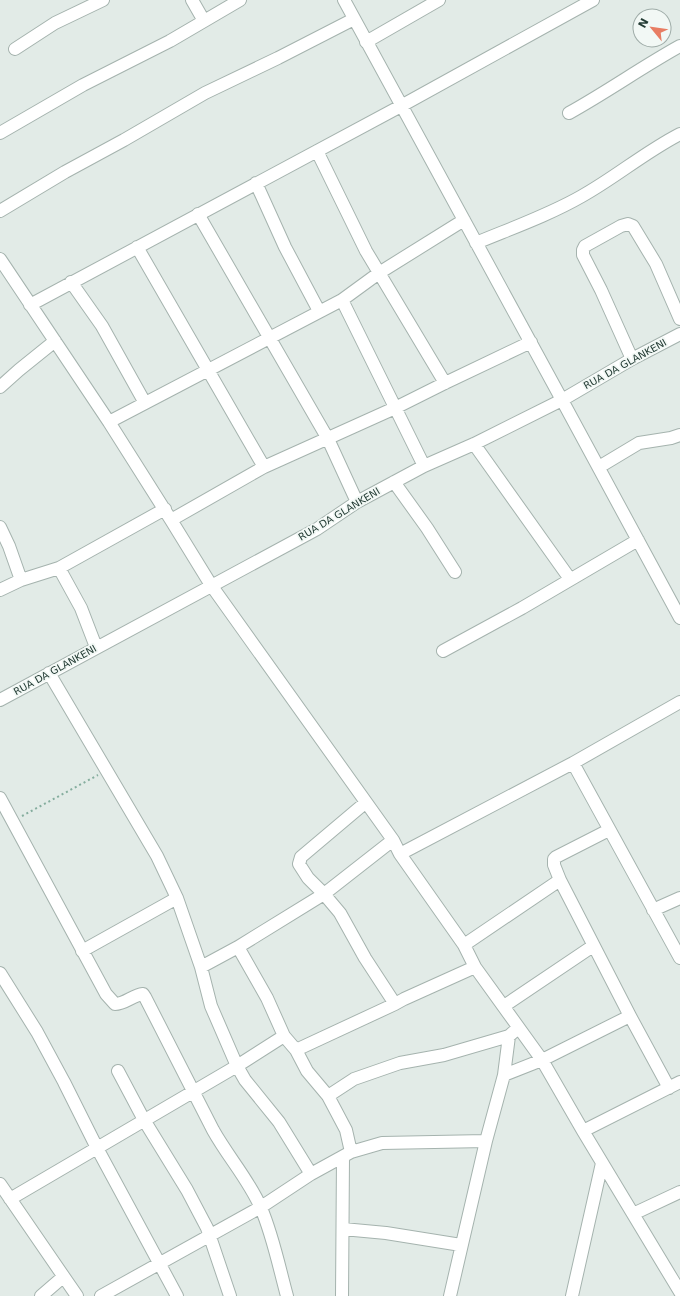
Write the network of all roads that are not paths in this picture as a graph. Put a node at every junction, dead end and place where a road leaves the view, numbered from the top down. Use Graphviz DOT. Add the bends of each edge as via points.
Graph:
graph roads {
  1 [pos="103,0"];
  2 [pos="192,0"];
  3 [pos="240,0"];
  4 [pos="344,0"];
  5 [pos="439,0"];
  6 [pos="588,1"];
  7 [pos="354,19"];
  8 [pos="204,21"];
  9 [pos="366,42"];
  10 [pos="680,46"];
  11 [pos="15,49"];
  12 [pos="401,106"];
  13 [pos="569,113"];
  14 [pos="0,133"];
  15 [pos="680,134"];
  16 [pos="317,151"];
  17 [pos="256,183"];
  18 [pos="0,211"];
  19 [pos="198,214"];
  20 [pos="464,220"];
  21 [pos="476,243"];
  22 [pos="137,247"];
  23 [pos="0,259"];
  24 [pos="379,273"];
  25 [pos="71,282"];
  26 [pos="342,300"];
  27 [pos="30,304"];
  28 [pos="319,311"];
  29 [pos="680,319"];
  30 [pos="680,334"];
  31 [pos="269,337"];
  32 [pos="55,341"];
  33 [pos="531,342"];
  34 [pos="632,359"];
  35 [pos="208,371"];
  36 [pos="445,383"];
  37 [pos="0,387"];
  38 [pos="562,400"];
  39 [pos="145,403"];
  40 [pos="395,408"];
  41 [pos="109,422"];
  42 [pos="680,435"];
  43 [pos="328,439"];
  44 [pos="474,444"];
  45 [pos="424,466"];
  46 [pos="264,467"];
  47 [pos="599,467"];
  48 [pos="394,482"];
  49 [pos="357,502"];
  50 [pos="165,509"];
  51 [pos="172,520"];
  52 [pos="0,527"];
  53 [pos="638,540"];
  54 [pos="58,568"];
  55 [pos="455,572"];
  56 [pos="21,580"];
  57 [pos="570,580"];
  58 [pos="211,585"];
  59 [pos="0,590"];
  60 [pos="680,618"];
  61 [pos="96,647"];
  62 [pos="444,650"];
  63 [pos="49,673"];
  64 [pos="0,700"];
  65 [pos="680,702"];
  66 [pos="573,763"];
  67 [pos="0,798"];
  68 [pos="365,803"];
  69 [pos="609,830"];
  70 [pos="393,840"];
  71 [pos="400,854"];
  72 [pos="560,880"];
  73 [pos="324,894"];
  74 [pos="177,898"];
  75 [pos="680,898"];
  76 [pos="653,910"];
  77 [pos="464,945"];
  78 [pos="593,946"];
  79 [pos="238,947"];
  80 [pos="82,951"];
  81 [pos="680,958"];
  82 [pos="200,967"];
  83 [pos="476,967"];
  84 [pos="0,973"];
  85 [pos="395,1004"];
  86 [pos="504,1006"];
  87 [pos="630,1016"];
  88 [pos="513,1032"];
  89 [pos="284,1036"];
  90 [pos="296,1050"];
  91 [pos="542,1060"];
  92 [pos="237,1066"];
  93 [pos="118,1071"];
  94 [pos="504,1075"];
  95 [pos="680,1082"];
  96 [pos="668,1088"];
  97 [pos="194,1092"];
  98 [pos="328,1096"];
  99 [pos="144,1120"];
  100 [pos="582,1131"];
  101 [pos="486,1141"];
  102 [pos="97,1148"];
  103 [pos="347,1154"];
  104 [pos="602,1163"];
  105 [pos="311,1174"];
  106 [pos="0,1184"];
  107 [pos="680,1192"];
  108 [pos="10,1199"];
  109 [pos="261,1207"];
  110 [pos="633,1214"];
  111 [pos="343,1229"];
  112 [pos="210,1236"];
  113 [pos="461,1245"];
  114 [pos="160,1264"];
  115 [pos="63,1277"];
  116 [pos="680,1292"];
  117 [pos="41,1296"];
  118 [pos="76,1296"];
  119 [pos="101,1296"];
  120 [pos="177,1296"];
  121 [pos="230,1296"];
  122 [pos="287,1296"];
  123 [pos="342,1296"];
  124 [pos="450,1296"];
  125 [pos="572,1296"];
  1 -- 11 [label="street" via="55,23"];
  2 -- 8 [label="street"];
  3 -- 8 [label="street"];
  4 -- 7 [label="street"];
  5 -- 9 [label="street"];
  6 -- 12 [label="street"];
  7 -- 9 [label="street"];
  7 -- 18 [label="street" via="205,93"];
  8 -- 14 [label="street" via="83,85"];
  9 -- 12 [label="street"];
  10 -- 13 [label="street"];
  12 -- 16 [label="street"];
  12 -- 20 [label="street"];
  15 -- 21 [label="street" via="581,197"];
  16 -- 17 [label="street"];
  16 -- 24 [label="street"];
  17 -- 19 [label="street"];
  17 -- 28 [label="street" via="285,247"];
  19 -- 22 [label="street"];
  19 -- 31 [label="street"];
  20 -- 21 [label="street"];
  20 -- 24 [label="street"];
  21 -- 33 [label="street"];
  22 -- 25 [label="street"];
  22 -- 35 [label="street"];
  23 -- 27 [label="street"];
  24 -- 26 [label="street"];
  24 -- 36 [label="street"];
  25 -- 27 [label="street"];
  25 -- 39 [label="street" via="102,326"];
  26 -- 28 [label="street"];
  26 -- 40 [label="street"];
  27 -- 32 [label="street"];
  28 -- 31 [label="street"];
  29 -- 34 [label="street" via="656,264 633,226 621,226 585,246 583,255"];
  30 -- 34 [label="street, RUA DA GLANKENI"];
  31 -- 35 [label="street"];
  31 -- 43 [label="street"];
  32 -- 37 [label="street"];
  32 -- 41 [label="street"];
  33 -- 36 [label="street"];
  33 -- 38 [label="street"];
  34 -- 38 [label="street, RUA DA GLANKENI"];
  35 -- 39 [label="street"];
  35 -- 46 [label="street"];
  36 -- 40 [label="street"];
  38 -- 44 [label="street, RUA DA GLANKENI"];
  38 -- 47 [label="street"];
  39 -- 41 [label="street"];
  40 -- 43 [label="street"];
  40 -- 45 [label="street"];
  41 -- 50 [label="street"];
  42 -- 47 [label="street" via="639,443"];
  43 -- 46 [label="street"];
  43 -- 49 [label="street"];
  44 -- 45 [label="street, RUA DA GLANKENI"];
  44 -- 57 [label="street"];
  45 -- 48 [label="street, RUA DA GLANKENI"];
  46 -- 51 [label="street"];
  47 -- 53 [label="street"];
  48 -- 49 [label="street, RUA DA GLANKENI"];
  48 -- 55 [label="street"];
  49 -- 58 [label="street, RUA DA GLANKENI" via="317,529"];
  50 -- 51 [label="street"];
  50 -- 54 [label="street"];
  51 -- 58 [label="street"];
  52 -- 56 [label="street"];
  53 -- 57 [label="street"];
  53 -- 60 [label="street"];
  54 -- 56 [label="street"];
  54 -- 61 [label="street" via="81,608"];
  56 -- 59 [label="street"];
  57 -- 62 [label="street"];
  58 -- 61 [label="street, RUA DA GLANKENI"];
  58 -- 68 [label="street"];
  61 -- 63 [label="street, RUA DA GLANKENI"];
  63 -- 64 [label="street, RUA DA GLANKENI"];
  63 -- 74 [label="street" via="157,856"];
  65 -- 66 [label="street"];
  66 -- 69 [label="street"];
  66 -- 71 [label="street"];
  67 -- 80 [label="street"];
  68 -- 70 [label="street"];
  68 -- 73 [label="street" via="299,859 299,864 308,878"];
  69 -- 72 [label="street" via="554,859"];
  69 -- 76 [label="street"];
  70 -- 71 [label="street"];
  70 -- 73 [label="street"];
  71 -- 77 [label="street"];
  72 -- 77 [label="street"];
  72 -- 78 [label="street"];
  73 -- 79 [label="street"];
  73 -- 85 [label="street" via="340,913"];
  74 -- 80 [label="street"];
  74 -- 82 [label="street"];
  75 -- 76 [label="street"];
  76 -- 81 [label="street"];
  77 -- 83 [label="street"];
  78 -- 86 [label="street"];
  78 -- 87 [label="street"];
  79 -- 82 [label="street"];
  79 -- 89 [label="street" via="267,998"];
  80 -- 97 [label="street" via="106,994 115,1004 121,1004 143,994"];
  82 -- 92 [label="street" via="210,1006"];
  83 -- 85 [label="street"];
  83 -- 86 [label="street"];
  84 -- 102 [label="street" via="37,1032"];
  85 -- 90 [label="street"];
  86 -- 88 [label="street"];
  87 -- 91 [label="street"];
  87 -- 96 [label="street"];
  88 -- 91 [label="street"];
  88 -- 94 [label="street"];
  88 -- 98 [label="street" via="444,1055 400,1063 354,1079"];
  89 -- 90 [label="street"];
  89 -- 92 [label="street"];
  90 -- 98 [label="street" via="307,1071"];
  91 -- 94 [label="street"];
  91 -- 100 [label="street"];
  92 -- 97 [label="street"];
  92 -- 105 [label="street" via="279,1122"];
  93 -- 99 [label="street"];
  94 -- 101 [label="street"];
  95 -- 96 [label="street"];
  96 -- 100 [label="street"];
  97 -- 99 [label="street"];
  97 -- 109 [label="street" via="212,1130"];
  98 -- 103 [label="street" via="346,1130"];
  99 -- 102 [label="street"];
  99 -- 112 [label="street" via="187,1190"];
  100 -- 104 [label="street"];
  101 -- 103 [label="street" via="382,1143"];
  101 -- 113 [label="street"];
  102 -- 108 [label="street"];
  102 -- 114 [label="street"];
  103 -- 105 [label="street"];
  103 -- 111 [label="street"];
  104 -- 110 [label="street"];
  104 -- 125 [label="street"];
  105 -- 109 [label="street"];
  106 -- 108 [label="street"];
  107 -- 110 [label="street"];
  108 -- 115 [label="street"];
  109 -- 112 [label="street"];
  109 -- 122 [label="street"];
  110 -- 116 [label="street"];
  111 -- 113 [label="street"];
  111 -- 123 [label="street"];
  112 -- 114 [label="street"];
  112 -- 121 [label="street"];
  113 -- 124 [label="street"];
  114 -- 119 [label="street"];
  114 -- 120 [label="street"];
  115 -- 117 [label="street"];
  115 -- 118 [label="street"];
}
